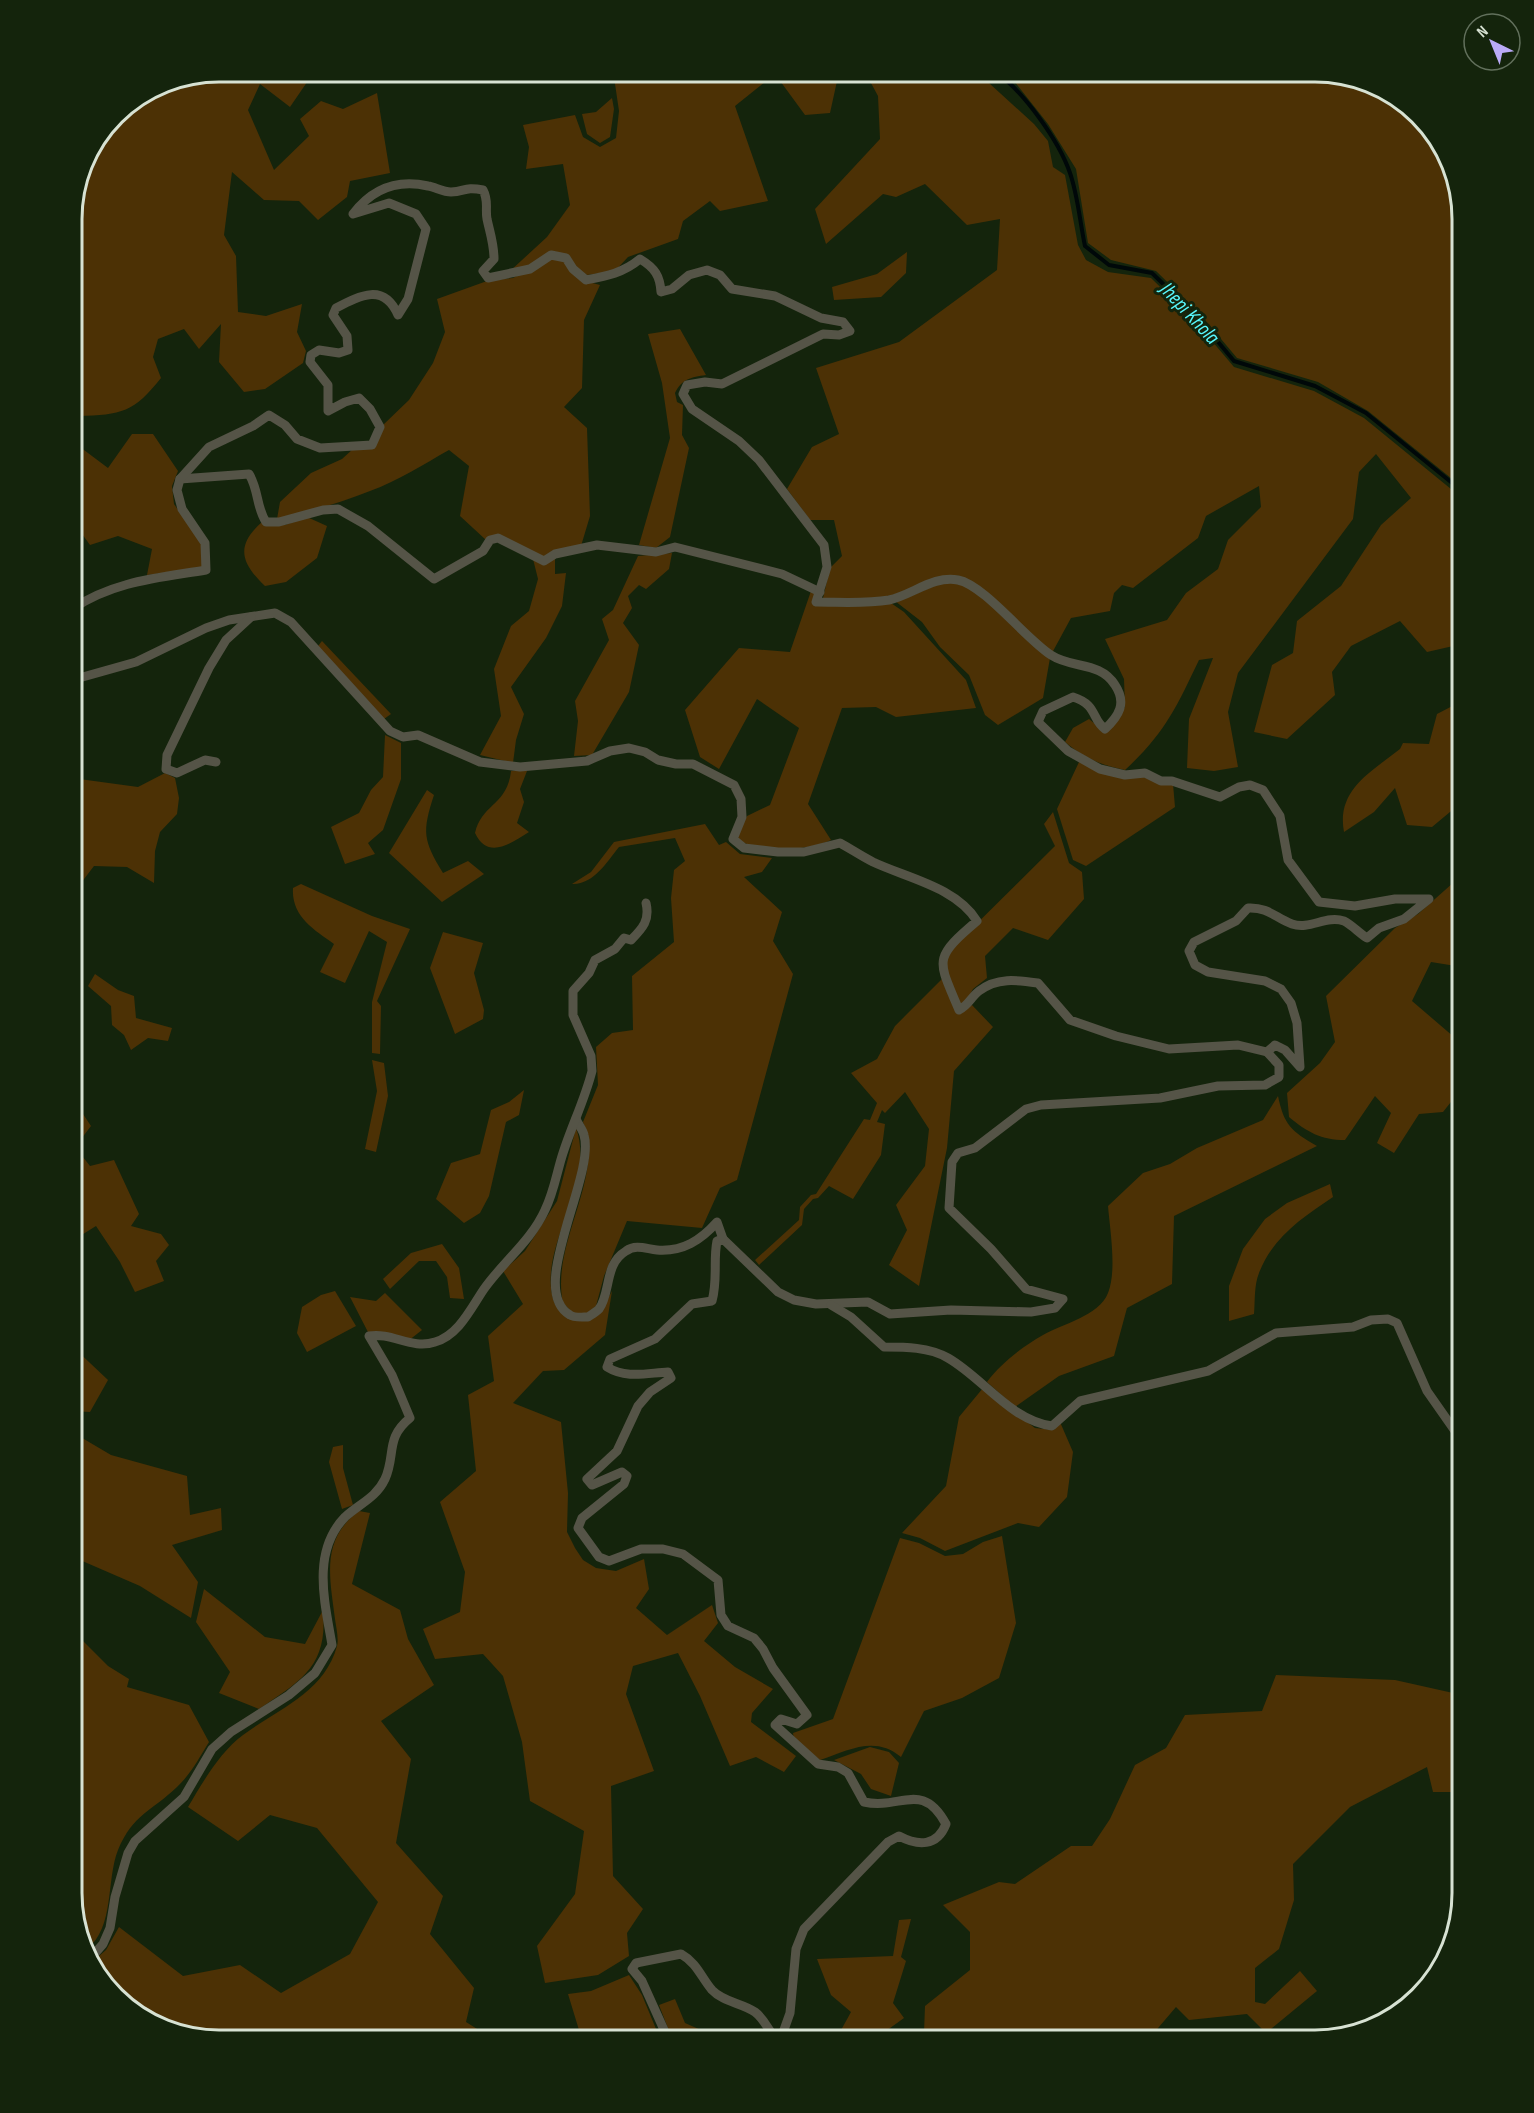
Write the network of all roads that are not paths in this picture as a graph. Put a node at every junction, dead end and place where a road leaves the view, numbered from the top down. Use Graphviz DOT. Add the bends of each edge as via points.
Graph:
graph roads {
  1 [pos="180,479"];
  2 [pos="820,592"];
  3 [pos="83,602"];
  4 [pos="255,614"];
  5 [pos="83,677"];
  6 [pos="216,762"];
  7 [pos="646,903"];
  8 [pos="1267,1052"];
  9 [pos="576,1119"];
  10 [pos="723,1239"];
  11 [pos="831,1305"];
  12 [pos="1452,1427"];
  13 [pos="96,1952"];
  14 [pos="664,2030"];
  15 [pos="770,2030"];
  16 [pos="784,2030"];
  1 -- 2 [label="street" via="249,474 266,522 338,509 368,526 434,579 498,538 544,561 555,554 597,545 656,552 675,548 782,574"];
  1 -- 2 [label="street" via="209,447 269,415 297,439 320,448 372,445 380,427 370,409 359,398 328,411 328,385 310,362 311,355 319,350 348,350 347,336 333,315 336,308 354,298 369,293 382,296 393,304 398,315 408,299 426,229 416,214 389,203 353,214 363,201 400,183 452,192 468,187 483,190 488,200 486,216 495,259 483,272 488,279 530,269 551,255 566,258 586,280 610,276 640,260 660,277 661,292 672,289 689,275 707,270 720,275 732,289 775,296 821,318 843,322 850,331 823,334 722,384 687,385 683,394 692,409 739,441 759,460 824,545 827,567"];
  1 -- 3 [label="street" via="177,490 182,509 205,543 206,570 116,586"];
  2 -- 8 [label="street" via="816,602 865,603 910,595 943,579 960,580 976,589 1052,656 1097,669 1117,687 1120,710 1105,729 1090,706 1073,697 1043,711 1038,722 1068,751 1100,769 1125,775 1145,773 1220,797 1250,785 1263,790 1280,816 1288,860 1319,902 1355,906 1429,898 1404,919 1378,928 1367,938 1342,921 1291,924 1260,908 1248,908 1236,921 1194,942 1189,951 1195,964 1208,972 1265,981 1281,989 1291,1003 1297,1023 1300,1067 1275,1045"];
  4 -- 5 [label="street" via="206,628 136,662"];
  4 -- 6 [label="street" via="226,640 167,755 166,769 177,773 205,760"];
  4 -- 8 [label="street" via="275,613 291,622 390,731 403,737 418,735 480,762 520,767 586,761 629,748 658,760 693,764 734,785 741,799 742,817 733,839 744,848 804,852 840,843 871,861 947,893 971,911 977,921 943,953 941,966 959,1010 993,983 1038,983 1070,1020 1116,1036 1169,1049 1238,1045"];
  7 -- 9 [label="street" via="649,914 645,926 631,940 624,938 615,949 595,960 573,991 573,1015 591,1056 592,1071"];
  8 -- 11 [label="street" via="1279,1065 1280,1077 1265,1085 1218,1086 1117,1103 1041,1105 1026,1109 975,1148 958,1153 952,1162 949,1208 1026,1289 1063,1299 1055,1308 1031,1312 951,1310 890,1314 868,1302"];
  9 -- 10 [label="street" via="584,1136 585,1151 555,1276 559,1305 571,1316 588,1317 599,1308 616,1261 632,1247 659,1250 695,1244 717,1222"];
  9 -- 13 [label="street" via="546,1209 465,1318 437,1342 421,1345 369,1336 411,1418 399,1427 392,1442 385,1479 370,1500 345,1518 332,1538 322,1568 332,1645 315,1673 212,1749 184,1797 135,1841 115,1897 110,1928"];
  10 -- 11 [label="street" via="778,1292 794,1300"];
  10 -- 16 [label="street" via="717,1241 715,1250 712,1301 692,1304 655,1339 610,1359 607,1367 615,1372 636,1376 668,1372 671,1378 638,1406 617,1452 586,1479 592,1485 622,1472 627,1476 624,1484 582,1518 578,1528 599,1557 609,1560 663,1548 701,1565 718,1581 721,1615 728,1626 754,1638 807,1715 797,1724 781,1719 775,1725 782,1734 818,1764 848,1773 864,1802 879,1805 916,1797 928,1801 946,1824 942,1835 926,1844 912,1843 899,1836 888,1842 804,1929 796,1949 790,2013"];
  11 -- 12 [label="street" via="851,1317 884,1347 908,1347 947,1357 1018,1413 1037,1424 1052,1426 1080,1401 1208,1371 1276,1333 1353,1327 1388,1319 1397,1323 1427,1391"];
  14 -- 15 [label="street" via="642,1981 632,1969 636,1964 681,1954 692,1960 713,1990 755,2012"];
}
